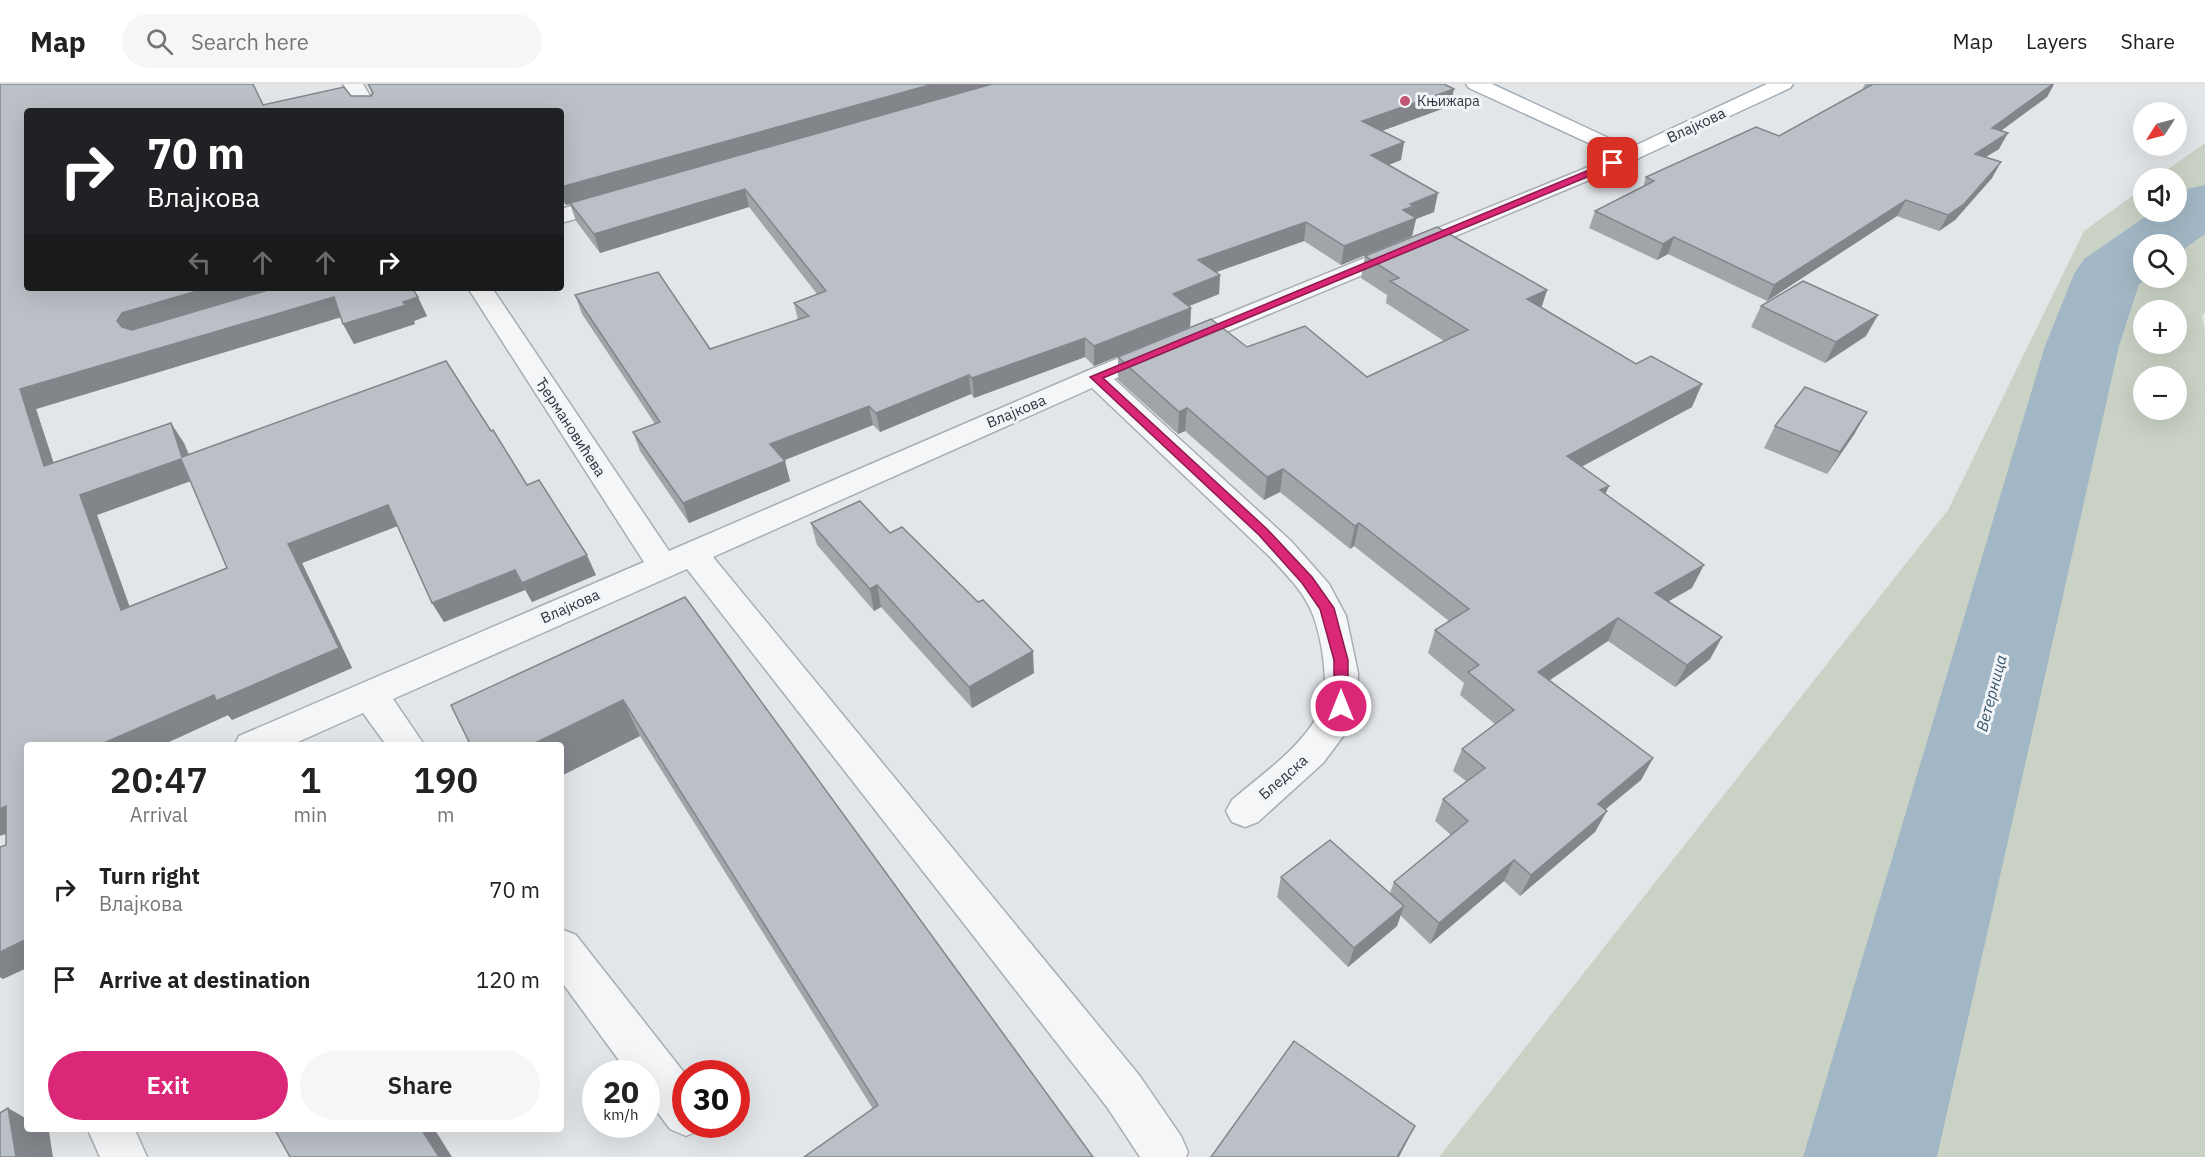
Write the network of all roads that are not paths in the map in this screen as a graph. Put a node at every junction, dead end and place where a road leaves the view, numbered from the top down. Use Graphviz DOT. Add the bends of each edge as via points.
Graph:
graph roads {
  1 [pos="353,84"];
  2 [pos="1476,84"];
  3 [pos="1783,84"];
  4 [pos="367,108"];
  5 [pos="1630,156"];
  6 [pos="640,194"];
  7 [pos="564,215"];
  8 [pos="482,291"];
  9 [pos="1096,377"];
  10 [pos="677,559"];
  11 [pos="369,694"];
  12 [pos="261,742"];
  13 [pos="404,742"];
  14 [pos="1245,811"];
  15 [pos="564,952"];
  16 [pos="672,1094"];
  17 [pos="112,1132"];
  18 [pos="124,1157"];
  19 [pos="1163,1157"];
  1 -- 4 [label="street"];
  2 -- 5 [label="main road"];
  3 -- 5 [label="main road, Влајкова"];
  5 -- 9 [label="street, Влајкова"];
  6 -- 7 [label="street"];
  8 -- 10 [label="street, Ђермановићева"];
  9 -- 10 [label="street, Влајкова"];
  9 -- 14 [label="street, Бледска" via="1263,532 1327,608 1341,660 1341,706 1329,731 1306,759"];
  10 -- 11 [label="street, Влајкова"];
  10 -- 19 [label="street, Ђермановићева" via="1123,1091 1165,1152"];
  11 -- 12 [label="street, Влајкова"];
  11 -- 13 [label="street"];
  15 -- 16 [label="street"];
  17 -- 18 [label="street"];
}
